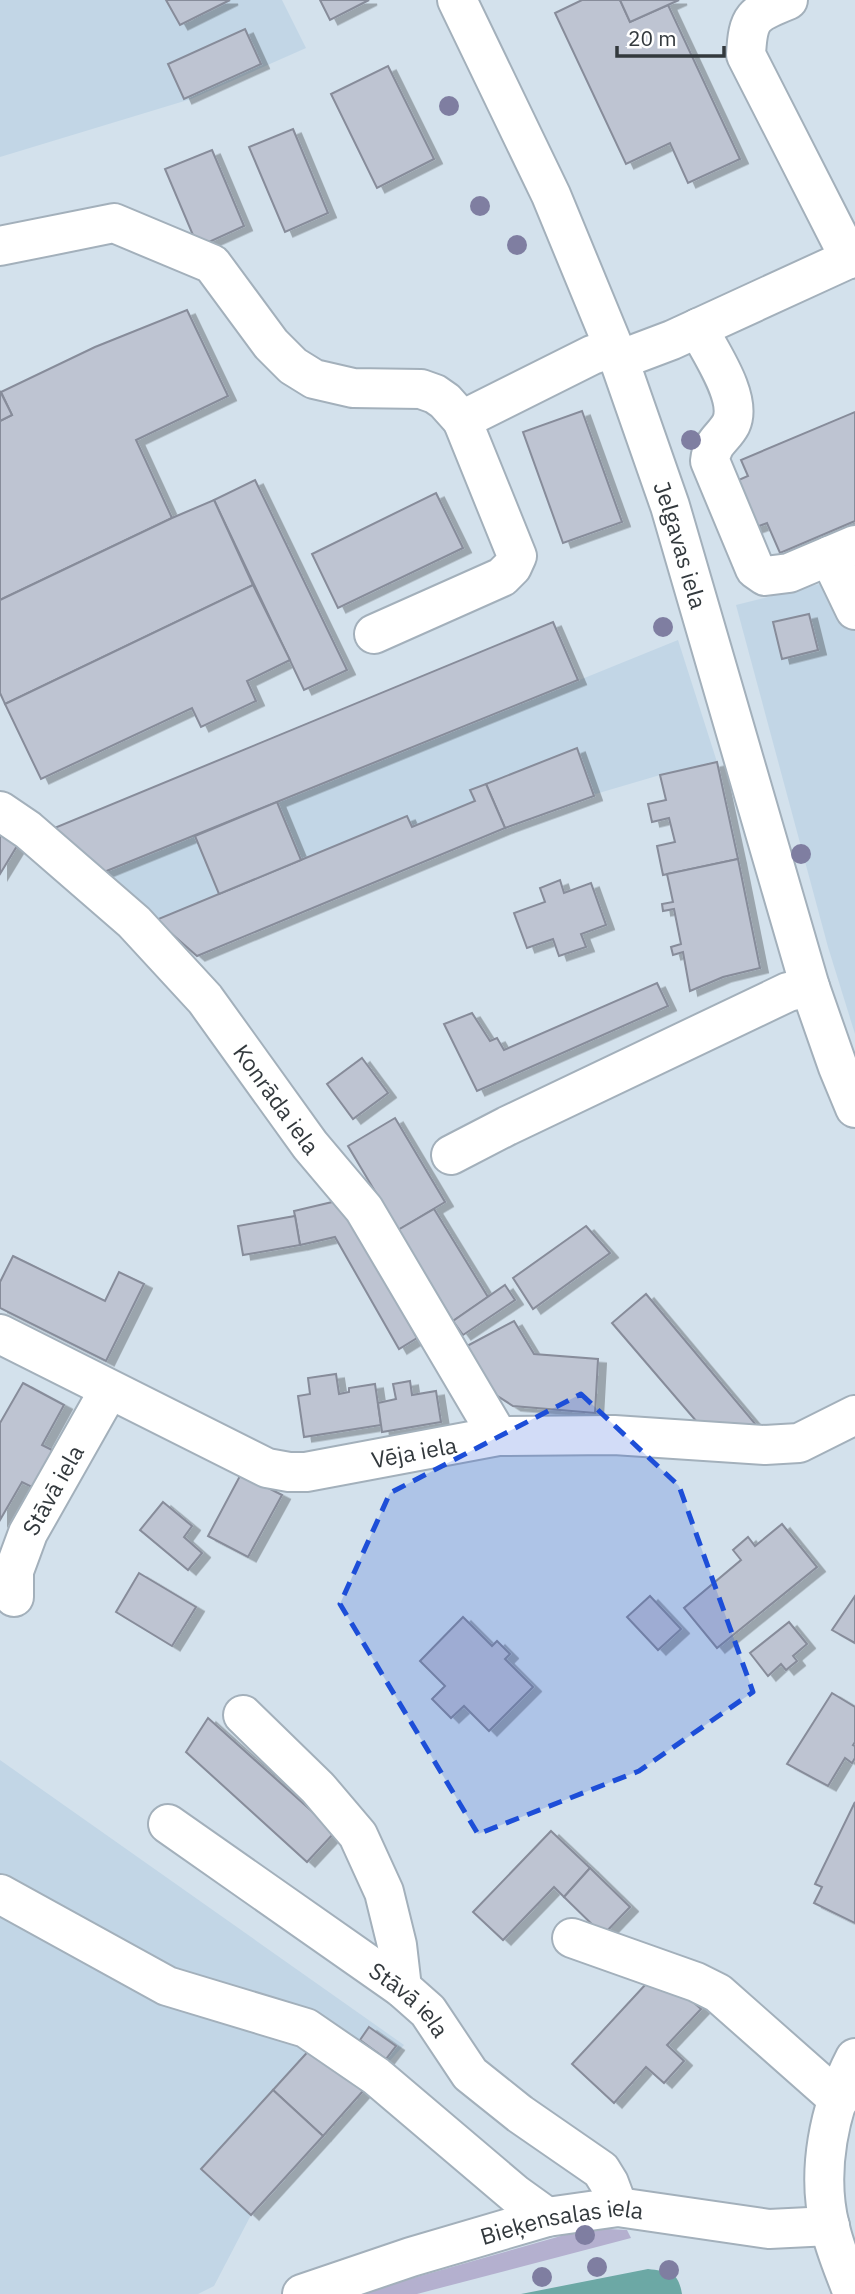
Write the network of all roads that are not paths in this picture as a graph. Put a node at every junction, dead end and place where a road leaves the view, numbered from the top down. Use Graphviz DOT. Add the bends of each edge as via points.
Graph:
graph roads {
  1 [pos="457,0"];
  2 [pos="788,0"];
  3 [pos="0,247"];
  4 [pos="852,258"];
  5 [pos="698,328"];
  6 [pos="616,354"];
  7 [pos="462,420"];
  8 [pos="842,551"];
  9 [pos="855,610"];
  10 [pos="374,634"];
  11 [pos="0,810"];
  12 [pos="810,987"];
  13 [pos="855,1108"];
  14 [pos="451,1155"];
  15 [pos="0,1334"];
  16 [pos="109,1390"];
  17 [pos="855,1415"];
  18 [pos="498,1436"];
  19 [pos="14,1597"];
  20 [pos="243,1715"];
  21 [pos="168,1824"];
  22 [pos="0,1894"];
  23 [pos="572,1938"];
  24 [pos="402,1988"];
  25 [pos="855,2058"];
  26 [pos="839,2100"];
  27 [pos="618,2207"];
  28 [pos="547,2217"];
  29 [pos="830,2227"];
  30 [pos="302,2294"];
  31 [pos="853,2294"];
  1 -- 6 [label="street, Jelgavas iela" via="551,195"];
  2 -- 4 [label="street" via="762,10 747,28 746,55"];
  3 -- 7 [label="street" via="114,223 212,264 271,344 314,379 353,388 421,389 445,401"];
  4 -- 5 [label="street"];
  5 -- 6 [label="street"];
  5 -- 8 [label="street" via="733,397 730,426 712,447 710,461 755,569 765,576 789,573"];
  6 -- 7 [label="street" via="592,355"];
  6 -- 12 [label="street, Jelgavas iela" via="670,506"];
  7 -- 10 [label="street" via="517,556 502,577"];
  8 -- 9 [label="street"];
  11 -- 18 [label="street, Konrāda iela" via="134,922 205,999 310,1145 364,1209"];
  12 -- 13 [label="street, Jelgavas iela"];
  12 -- 14 [label="street" via="788,992"];
  15 -- 16 [label="street, Vēja iela"];
  16 -- 18 [label="street, Vēja iela" via="267,1468 289,1472"];
  16 -- 19 [label="street, Stāvā iela" via="28,1533 14,1571"];
  17 -- 18 [label="street, Vēja iela" via="799,1443 614,1435"];
  20 -- 24 [label="street" via="318,1788 358,1835 384,1892"];
  21 -- 24 [label="street, Stāvā iela"];
  22 -- 28 [label="street" via="167,1986 306,2028 376,2076"];
  23 -- 26 [label="street" via="718,1993"];
  24 -- 27 [label="street, Stāvā iela" via="428,2011 470,2074 601,2170"];
  25 -- 26 [label="street"];
  26 -- 29 [label="street" via="823,2176"];
  27 -- 28 [label="street, Bieķensalas iela"];
  27 -- 29 [label="street, Bieķensalas iela" via="769,2230"];
  28 -- 30 [label="street, Bieķensalas iela"];
  29 -- 31 [label="street"];
}
